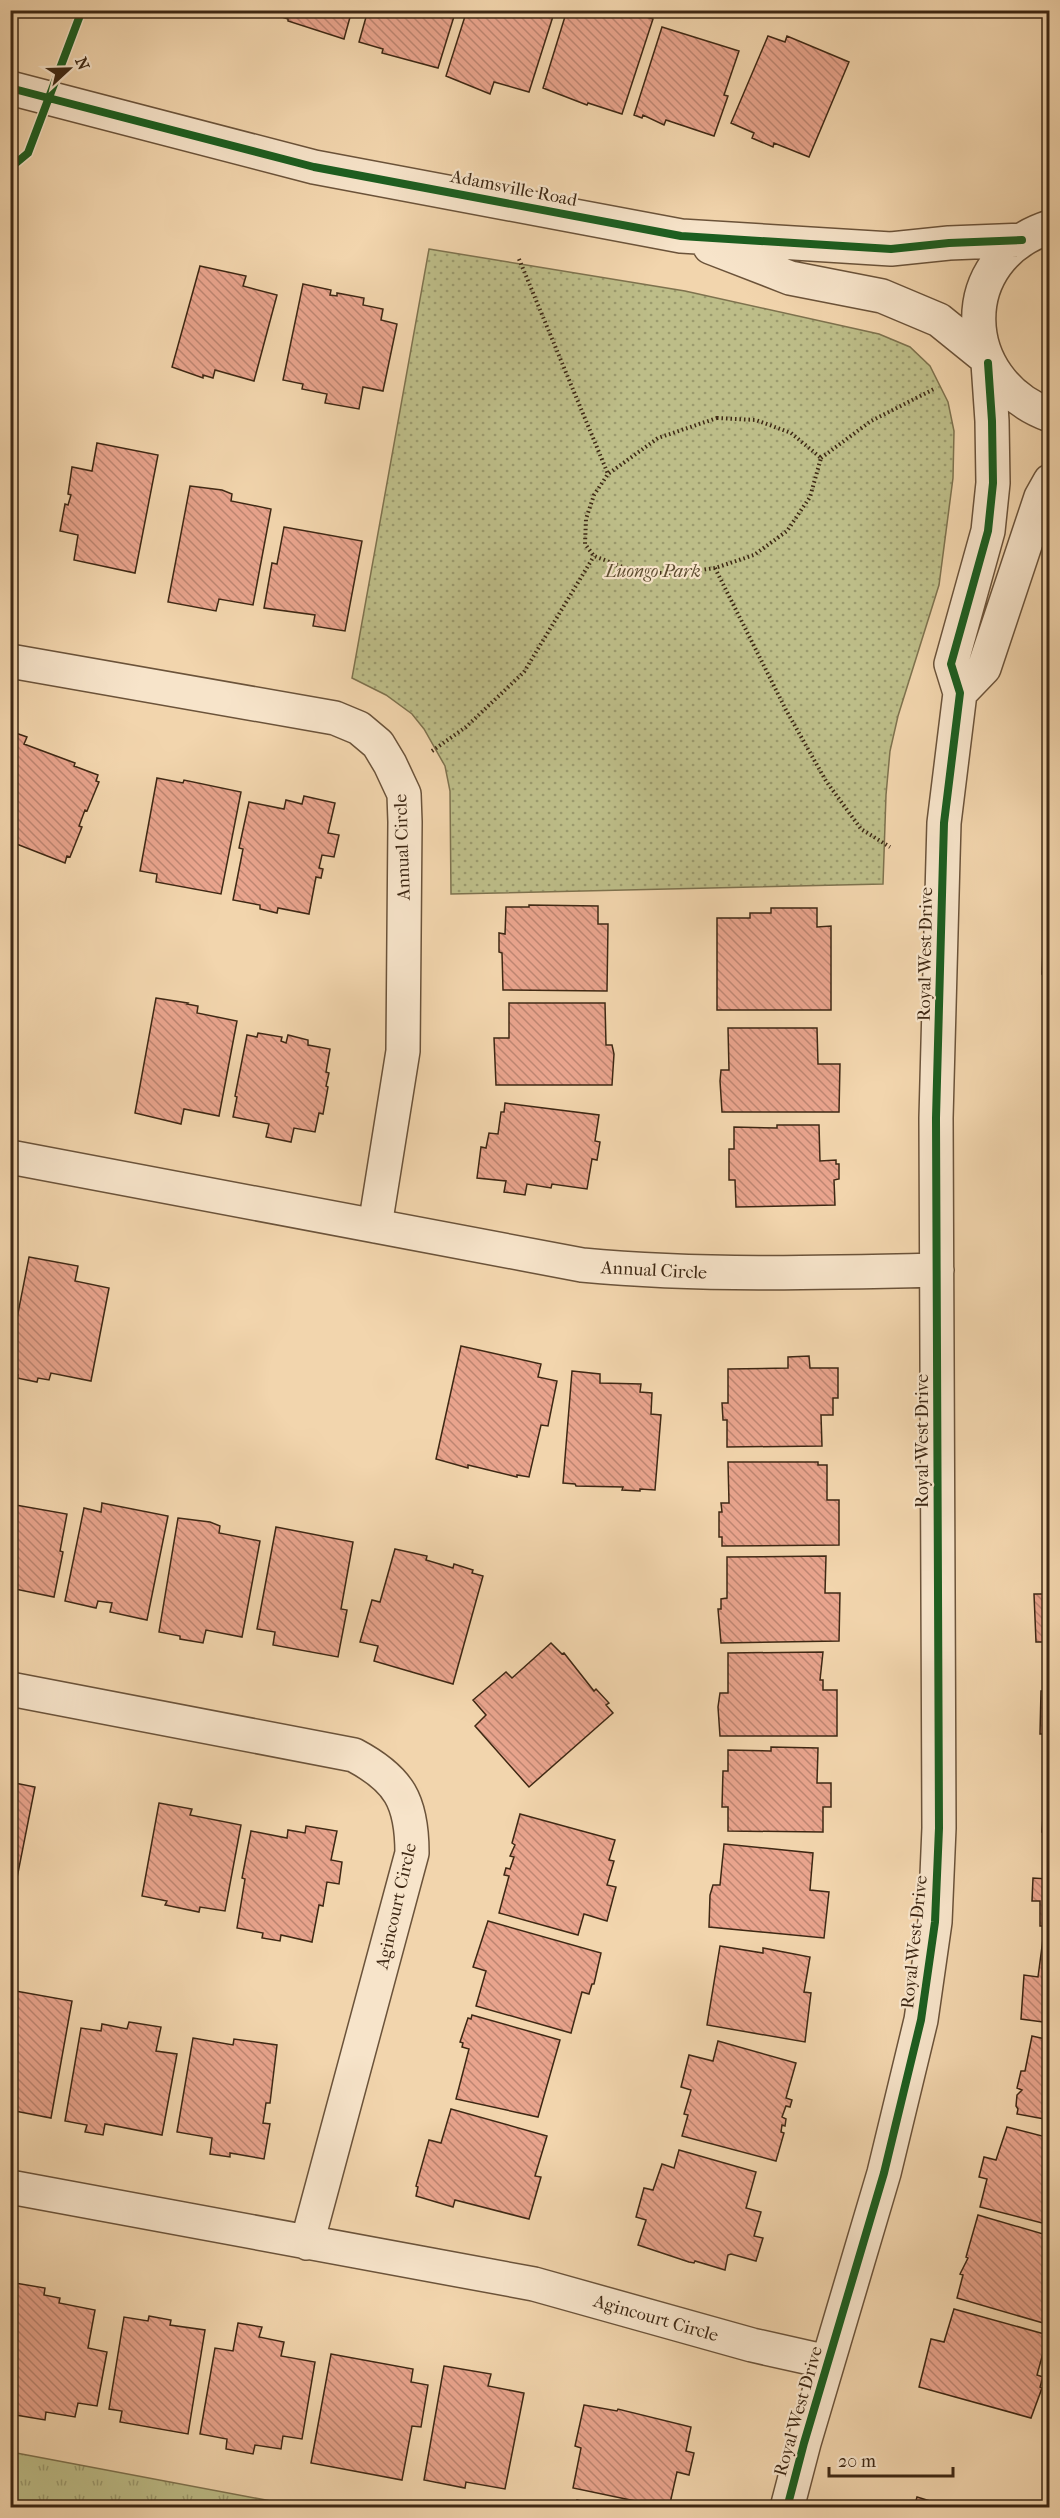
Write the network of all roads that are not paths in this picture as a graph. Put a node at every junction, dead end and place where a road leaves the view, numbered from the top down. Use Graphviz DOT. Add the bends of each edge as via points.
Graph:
graph roads {
  1 [pos="10,88"];
  2 [pos="1038,230"];
  3 [pos="681,236"];
  4 [pos="987,360"];
  5 [pos="1050,415"];
  6 [pos="1050,481"];
  7 [pos="10,661"];
  8 [pos="960,693"];
  9 [pos="10,1156"];
  10 [pos="375,1226"];
  11 [pos="937,1270"];
  12 [pos="10,1689"];
  13 [pos="10,2187"];
  14 [pos="307,2242"];
  15 [pos="828,2362"];
  16 [pos="787,2508"];
  1 -- 3 [label="street, Adamsville Road" via="314,166"];
  2 -- 3 [label="street, Adamsville Road" via="891,249"];
  2 -- 4 [label="street" via="1008,250 989,275 979,304 979,334"];
  3 -- 4 [label="street, Adamsville Road" via="790,278 882,296 939,320"];
  4 -- 5 [label="street" via="1003,386 1024,404"];
  4 -- 8 [label="street, Royal West Drive" via="993,483 988,531 951,664"];
  6 -- 8 [label="street" via="1041,497 984,668"];
  7 -- 10 [label="street, Annual Circle" via="335,718 358,728 378,744 404,794 405,822 403,1052"];
  8 -- 11 [label="street, Royal West Drive" via="944,823 936,1118"];
  9 -- 10 [label="street, Annual Circle"];
  10 -- 11 [label="street, Annual Circle" via="582,1265 662,1272"];
  11 -- 15 [label="street, Royal West Drive" via="939,1828 935,1922 921,2020 903,2097"];
  12 -- 14 [label="street, Agincourt Circle" via="354,1755 376,1767 394,1784 412,1825 412,1852"];
  13 -- 14 [label="street, Agincourt Circle"];
  14 -- 15 [label="street, Agincourt Circle" via="534,2284 752,2345"];
  15 -- 16 [label="street, Royal West Drive"];
}
